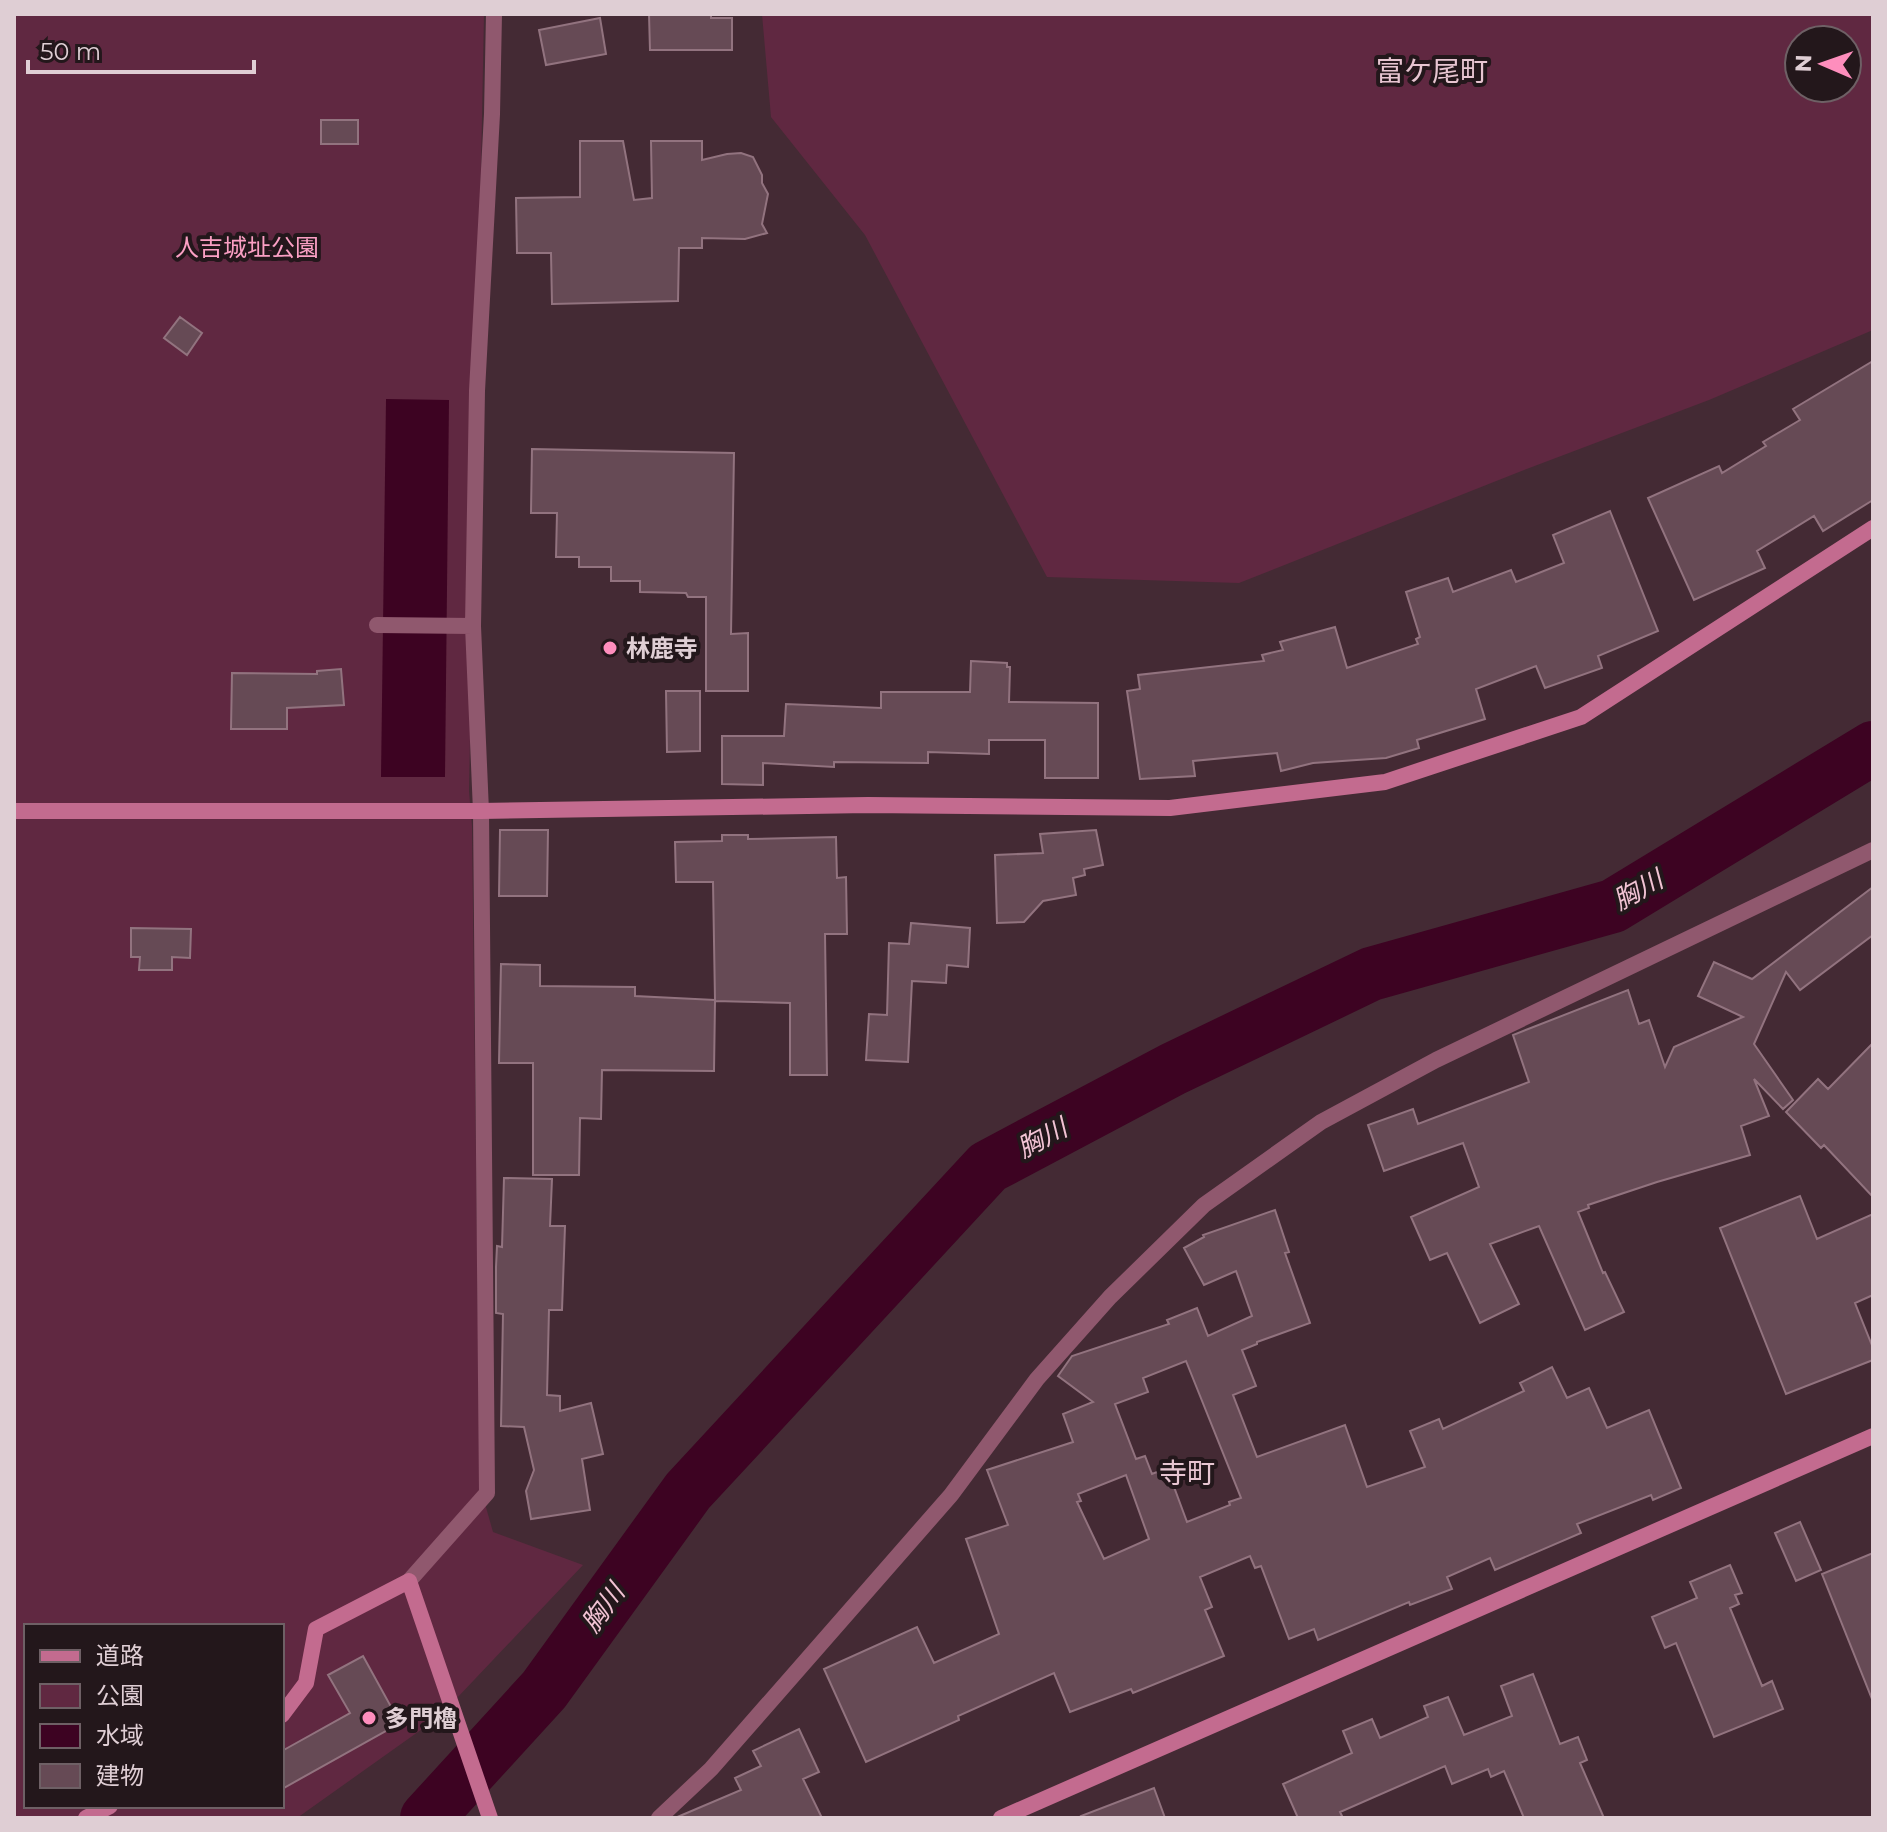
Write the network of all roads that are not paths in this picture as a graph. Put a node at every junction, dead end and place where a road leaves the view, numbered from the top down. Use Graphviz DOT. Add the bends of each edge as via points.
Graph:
graph roads {
  1 [pos="494,14"];
  2 [pos="1873,528"];
  3 [pos="377,625"];
  4 [pos="473,626"];
  5 [pos="14,811"];
  6 [pos="481,811"];
  7 [pos="1873,850"];
  8 [pos="1873,1436"];
  9 [pos="409,1581"];
  10 [pos="284,1712"];
  11 [pos="106,1808"];
  12 [pos="86,1818"];
  13 [pos="490,1818"];
  14 [pos="659,1818"];
  15 [pos="1001,1818"];
  1 -- 4 [label="street" via="477,391"];
  2 -- 6 [label="street" via="1581,717 1385,782 1170,808 868,805"];
  3 -- 4 [label="street"];
  4 -- 6 [label="street"];
  5 -- 6 [label="street"];
  6 -- 9 [label="street" via="487,1493"];
  7 -- 14 [label="street" via="1423,1067 1321,1122 1204,1205 1099,1309 1037,1379 951,1495 711,1769"];
  8 -- 15 [label="street"];
  9 -- 10 [label="street" via="316,1629 306,1683"];
  9 -- 13 [label="street"];
  11 -- 12 [label="street"];
}
